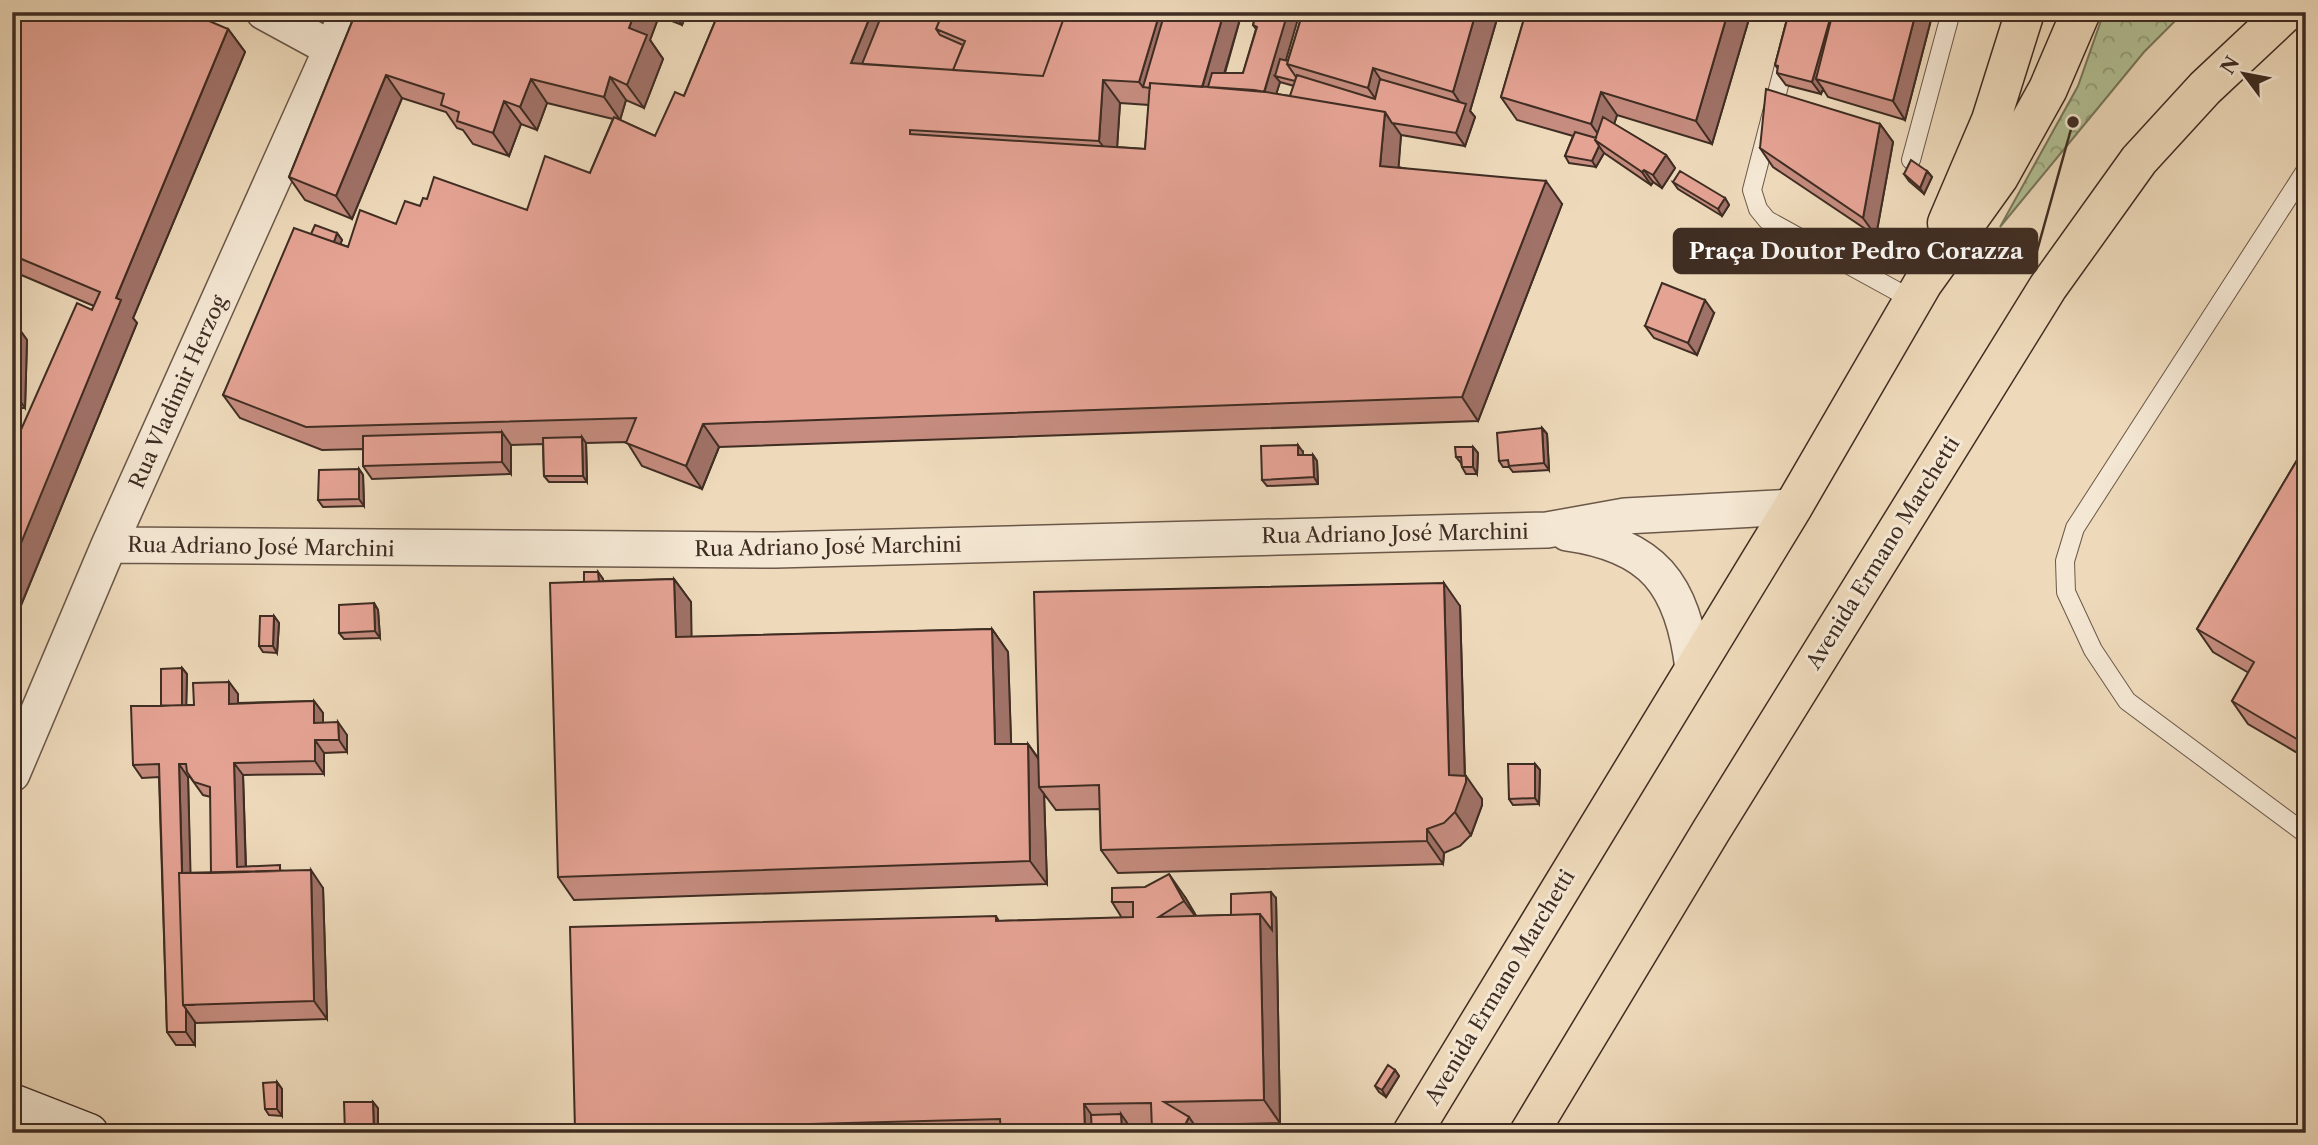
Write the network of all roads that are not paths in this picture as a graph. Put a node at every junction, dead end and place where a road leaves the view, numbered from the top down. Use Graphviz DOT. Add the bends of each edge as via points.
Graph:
graph roads {
  1 [pos="264,12"];
  2 [pos="348,12"];
  3 [pos="1798,12"];
  4 [pos="1951,12"];
  5 [pos="2025,12"];
  6 [pos="2081,12"];
  7 [pos="2286,12"];
  8 [pos="2306,31"];
  9 [pos="332,49"];
  10 [pos="2205,88"];
  11 [pos="1911,160"];
  12 [pos="2306,170"];
  13 [pos="1918,291"];
  14 [pos="1793,507"];
  15 [pos="1546,530"];
  16 [pos="109,545"];
  17 [pos="1693,669"];
  18 [pos="12,774"];
  19 [pos="2306,834"];
  20 [pos="12,1103"];
  21 [pos="89,1133"];
  22 [pos="1412,1133"];
  23 [pos="1530,1133"];
  1 -- 9 [label="street"];
  2 -- 9 [label="street, Rua Vladimir Herzog"];
  3 -- 13 [label="lane" via="1752,190 1754,199 1767,220"];
  4 -- 11 [label="lane"];
  5 -- 13 [label="main road" via="1991,120"];
  6 -- 13 [label="main road, Avenida Ermano Marchetti" via="1999,177"];
  7 -- 10 [label="main road, Avenida Ermano Marchetti"];
  8 -- 10 [label="main road"];
  9 -- 16 [label="street, Rua Vladimir Herzog"];
  10 -- 23 [label="main road, Avenida Ermano Marchetti" via="2139,160 2048,287"];
  12 -- 19 [label="lane" via="2076,528 2065,561 2066,592 2093,650 2127,701"];
  13 -- 14 [label="main road, Avenida Ermano Marchetti"];
  14 -- 15 [label="street, Rua Adriano José Marchini" via="1625,516"];
  14 -- 17 [label="main road, Avenida Ermano Marchetti"];
  15 -- 16 [label="street, Rua Adriano José Marchini" via="775,550"];
  15 -- 17 [label="street, Rua Adriano José Marchini" via="1608,541 1653,565 1675,599"];
  16 -- 18 [label="street, Rua Vladimir Herzog"];
  17 -- 22 [label="main road, Avenida Ermano Marchetti"];
  20 -- 21 [label="street"];
}
